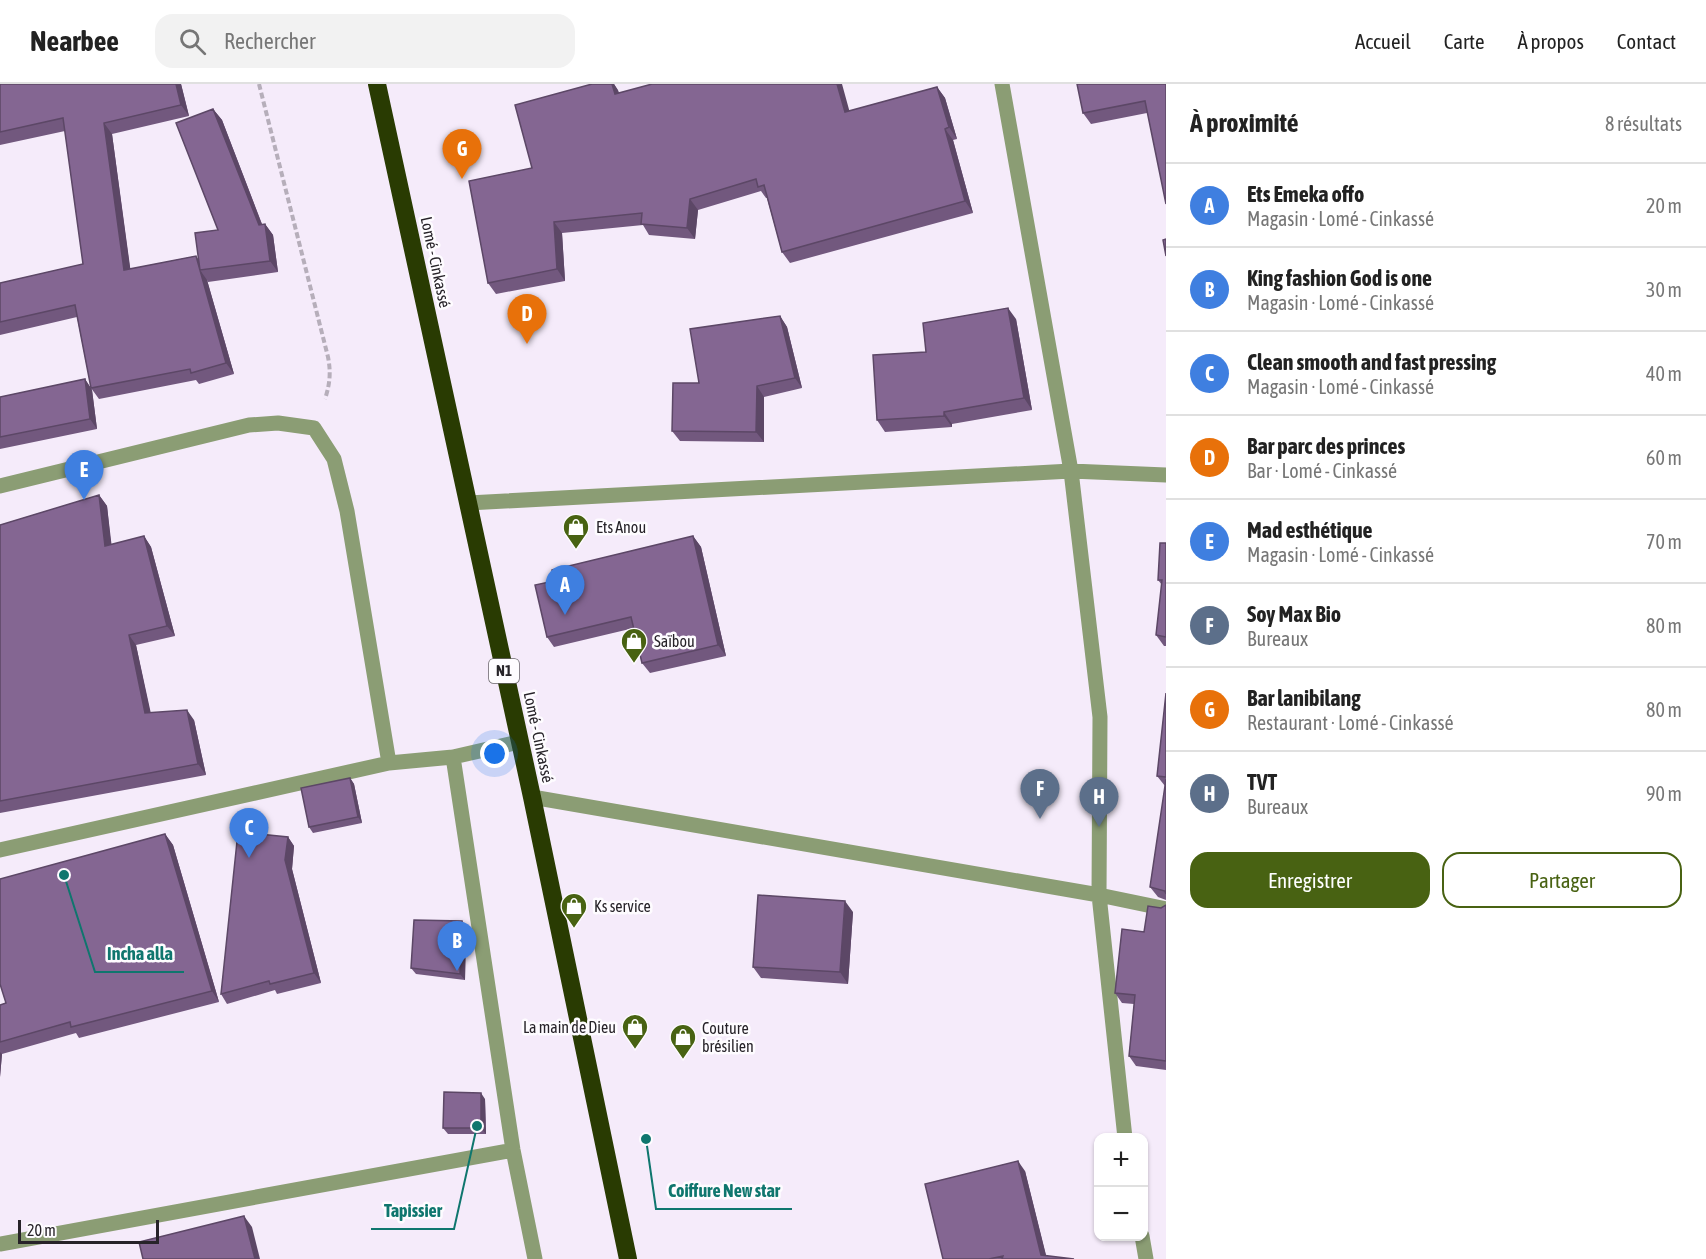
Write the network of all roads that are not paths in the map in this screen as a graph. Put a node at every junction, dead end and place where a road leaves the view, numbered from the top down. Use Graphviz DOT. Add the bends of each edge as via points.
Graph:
graph roads {
  1 [pos="377,84"];
  2 [pos="1002,84"];
  3 [pos="1071,471"];
  4 [pos="1166,475"];
  5 [pos="0,486"];
  6 [pos="468,503"];
  7 [pos="519,742"];
  8 [pos="453,757"];
  9 [pos="390,763"];
  10 [pos="532,796"];
  11 [pos="0,850"];
  12 [pos="1099,895"];
  13 [pos="1166,909"];
  14 [pos="1125,1133"];
  15 [pos="513,1150"];
  16 [pos="1143,1241"];
  17 [pos="0,1244"];
  18 [pos="535,1259"];
  19 [pos="628,1259"];
  20 [pos="1146,1259"];
  1 -- 6 [label="highway, Lomé - Cinkassé / N1"];
  2 -- 3 [label="street"];
  3 -- 4 [label="street"];
  3 -- 6 [label="street"];
  3 -- 12 [label="street" via="1100,717"];
  5 -- 9 [label="street" via="249,425 278,423 314,428 334,459 347,511"];
  6 -- 7 [label="highway, Lomé - Cinkassé / N1"];
  7 -- 8 [label="street"];
  7 -- 10 [label="highway, Lomé - Cinkassé / N1"];
  8 -- 9 [label="street"];
  8 -- 15 [label="street"];
  9 -- 11 [label="street"];
  10 -- 12 [label="street"];
  10 -- 19 [label="highway, Lomé - Cinkassé / N1"];
  12 -- 13 [label="street"];
  12 -- 14 [label="street"];
  15 -- 17 [label="street"];
  15 -- 18 [label="street"];
  16 -- 20 [label="street"];
}
